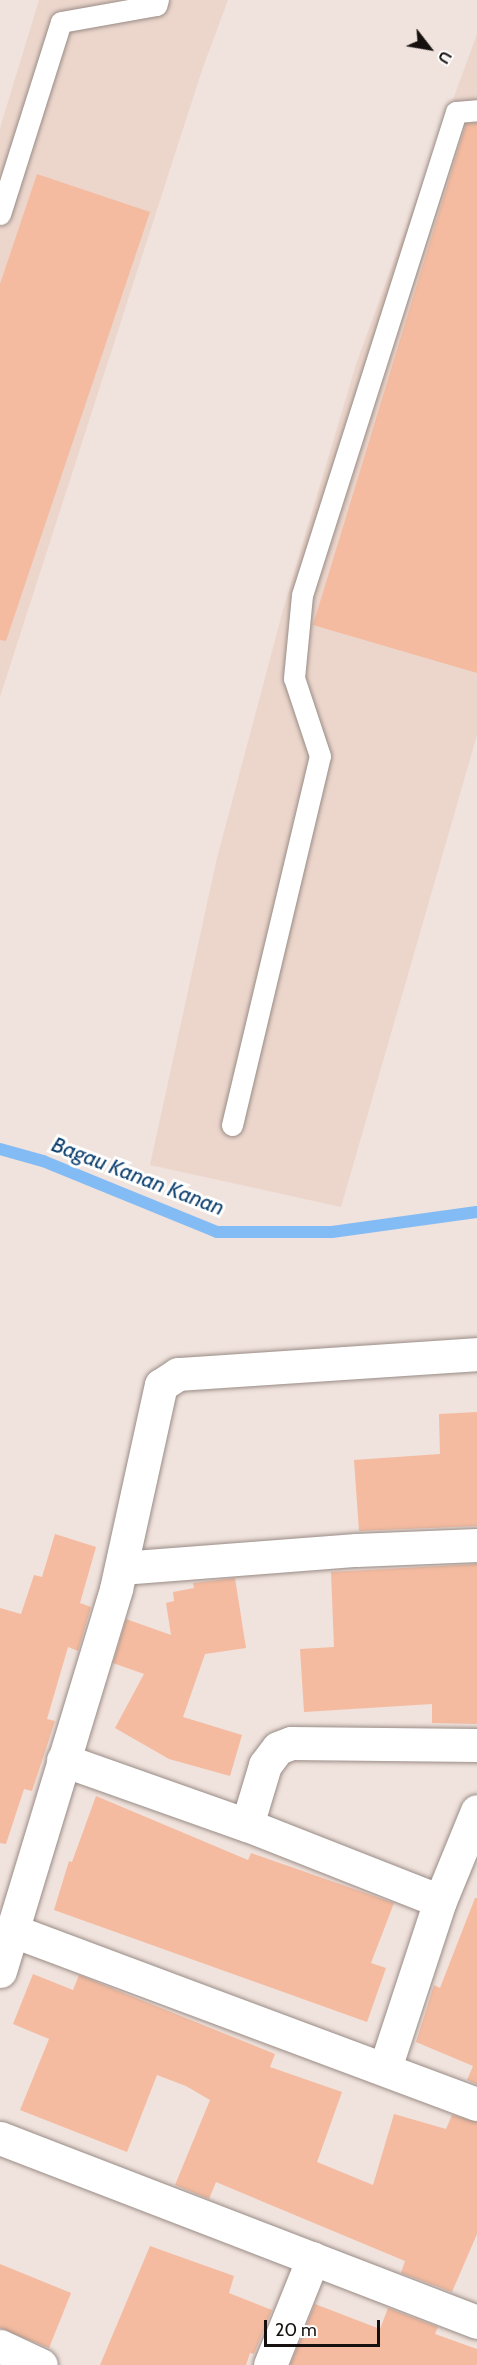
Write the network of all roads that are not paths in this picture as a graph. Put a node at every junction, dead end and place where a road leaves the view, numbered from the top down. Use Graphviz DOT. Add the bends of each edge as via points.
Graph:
graph roads {
  1 [pos="158,0"];
  2 [pos="477,110"];
  3 [pos="0,214"];
  4 [pos="232,1125"];
  5 [pos="477,1354"];
  6 [pos="477,1545"];
  7 [pos="121,1568"];
  8 [pos="477,1745"];
  9 [pos="63,1760"];
  10 [pos="477,1811"];
  11 [pos="247,1825"];
  12 [pos="440,1901"];
  13 [pos="11,1930"];
  14 [pos="0,1971"];
  15 [pos="385,2068"];
  16 [pos="477,2104"];
  17 [pos="0,2138"];
  18 [pos="313,2258"];
  19 [pos="477,2322"];
  20 [pos="0,2346"];
  21 [pos="41,2365"];
  22 [pos="270,2365"];
  1 -- 3 [label="lane" via="156,5 61,22"];
  2 -- 4 [label="lane" via="456,112 302,595 294,678 320,756"];
  5 -- 7 [label="street" via="167,1378 156,1401"];
  6 -- 7 [label="street"];
  7 -- 9 [label="street"];
  8 -- 11 [label="street" via="291,1743 278,1748 265,1765"];
  9 -- 11 [label="street"];
  9 -- 13 [label="street"];
  10 -- 12 [label="street"];
  11 -- 12 [label="street"];
  12 -- 15 [label="street"];
  13 -- 14 [label="street"];
  13 -- 15 [label="street"];
  15 -- 16 [label="street"];
  17 -- 18 [label="street"];
  18 -- 19 [label="street"];
  18 -- 22 [label="street"];
  20 -- 21 [label="street"];
}
